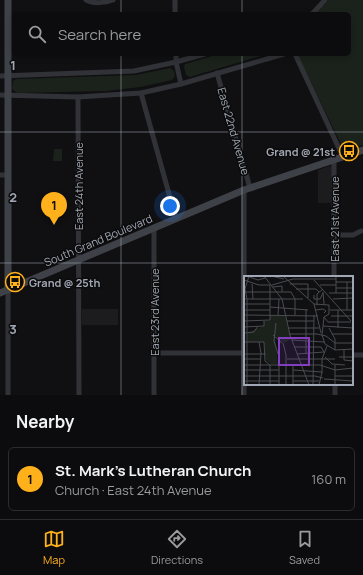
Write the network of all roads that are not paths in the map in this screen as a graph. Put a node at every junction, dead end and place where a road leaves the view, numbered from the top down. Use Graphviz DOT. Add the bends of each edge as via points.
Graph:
graph roads {
  1 [pos="8,0"];
  2 [pos="86,0"];
  3 [pos="113,0"];
  4 [pos="175,0"];
  5 [pos="325,0"];
  6 [pos="175,12"];
  7 [pos="314,12"];
  8 [pos="176,56"];
  9 [pos="198,56"];
  10 [pos="277,56"];
  11 [pos="295,56"];
  12 [pos="176,62"];
  13 [pos="217,73"];
  14 [pos="0,76"];
  15 [pos="8,76"];
  16 [pos="181,84"];
  17 [pos="141,93"];
  18 [pos="4,95"];
  19 [pos="78,97"];
  20 [pos="363,150"];
  21 [pos="343,157"];
  22 [pos="334,160"];
  23 [pos="0,175"];
  24 [pos="8,175"];
  25 [pos="247,189"];
  26 [pos="176,219"];
  27 [pos="154,228"];
  28 [pos="361,231"];
  29 [pos="334,235"];
  30 [pos="78,260"];
  31 [pos="246,276"];
  32 [pos="334,276"];
  33 [pos="8,290"];
  34 [pos="0,293"];
  35 [pos="154,353"];
  36 [pos="244,353"];
  37 [pos="244,385"];
  38 [pos="8,395"];
  39 [pos="79,395"];
  40 [pos="154,395"];
  41 [pos="244,395"];
  1 -- 15 [label="main road"];
  2 -- 3 [label="street" via="92,3"];
  4 -- 6 [label="street"];
  5 -- 7 [label="street"];
  8 -- 12 [label="street"];
  9 -- 12 [label="street"];
  10 -- 13 [label="street"];
  11 -- 21 [label="street"];
  12 -- 15 [label="street" via="134,71"];
  12 -- 16 [label="street"];
  13 -- 16 [label="street"];
  13 -- 25 [label="street, East 22nd Avenue"];
  14 -- 15 [label="street"];
  15 -- 18 [label="main road"];
  16 -- 17 [label="street"];
  17 -- 19 [label="street"];
  17 -- 26 [label="street"];
  18 -- 19 [label="street"];
  18 -- 24 [label="main road"];
  19 -- 30 [label="street, East 24th Avenue"];
  20 -- 21 [label="main road, South Grand Boulevard"];
  21 -- 22 [label="main road, South Grand Boulevard"];
  22 -- 25 [label="main road, South Grand Boulevard"];
  22 -- 29 [label="street, East 21st Avenue"];
  23 -- 24 [label="street"];
  24 -- 33 [label="main road"];
  25 -- 26 [label="main road, South Grand Boulevard"];
  25 -- 31 [label="street, East 22nd Avenue"];
  26 -- 27 [label="main road, South Grand Boulevard"];
  27 -- 30 [label="main road, South Grand Boulevard"];
  27 -- 35 [label="street, East 23rd Avenue"];
  28 -- 29 [label="street" via="353,235"];
  29 -- 32 [label="street, East 21st Avenue"];
  30 -- 33 [label="main road, South Grand Boulevard"];
  30 -- 39 [label="street, East 24th Avenue"];
  33 -- 34 [label="main road, South Grand Boulevard"];
  33 -- 38 [label="street"];
  35 -- 36 [label="street"];
  35 -- 40 [label="street, East 23rd Avenue"];
  37 -- 41 [label="street, East 22nd Avenue"];
}
